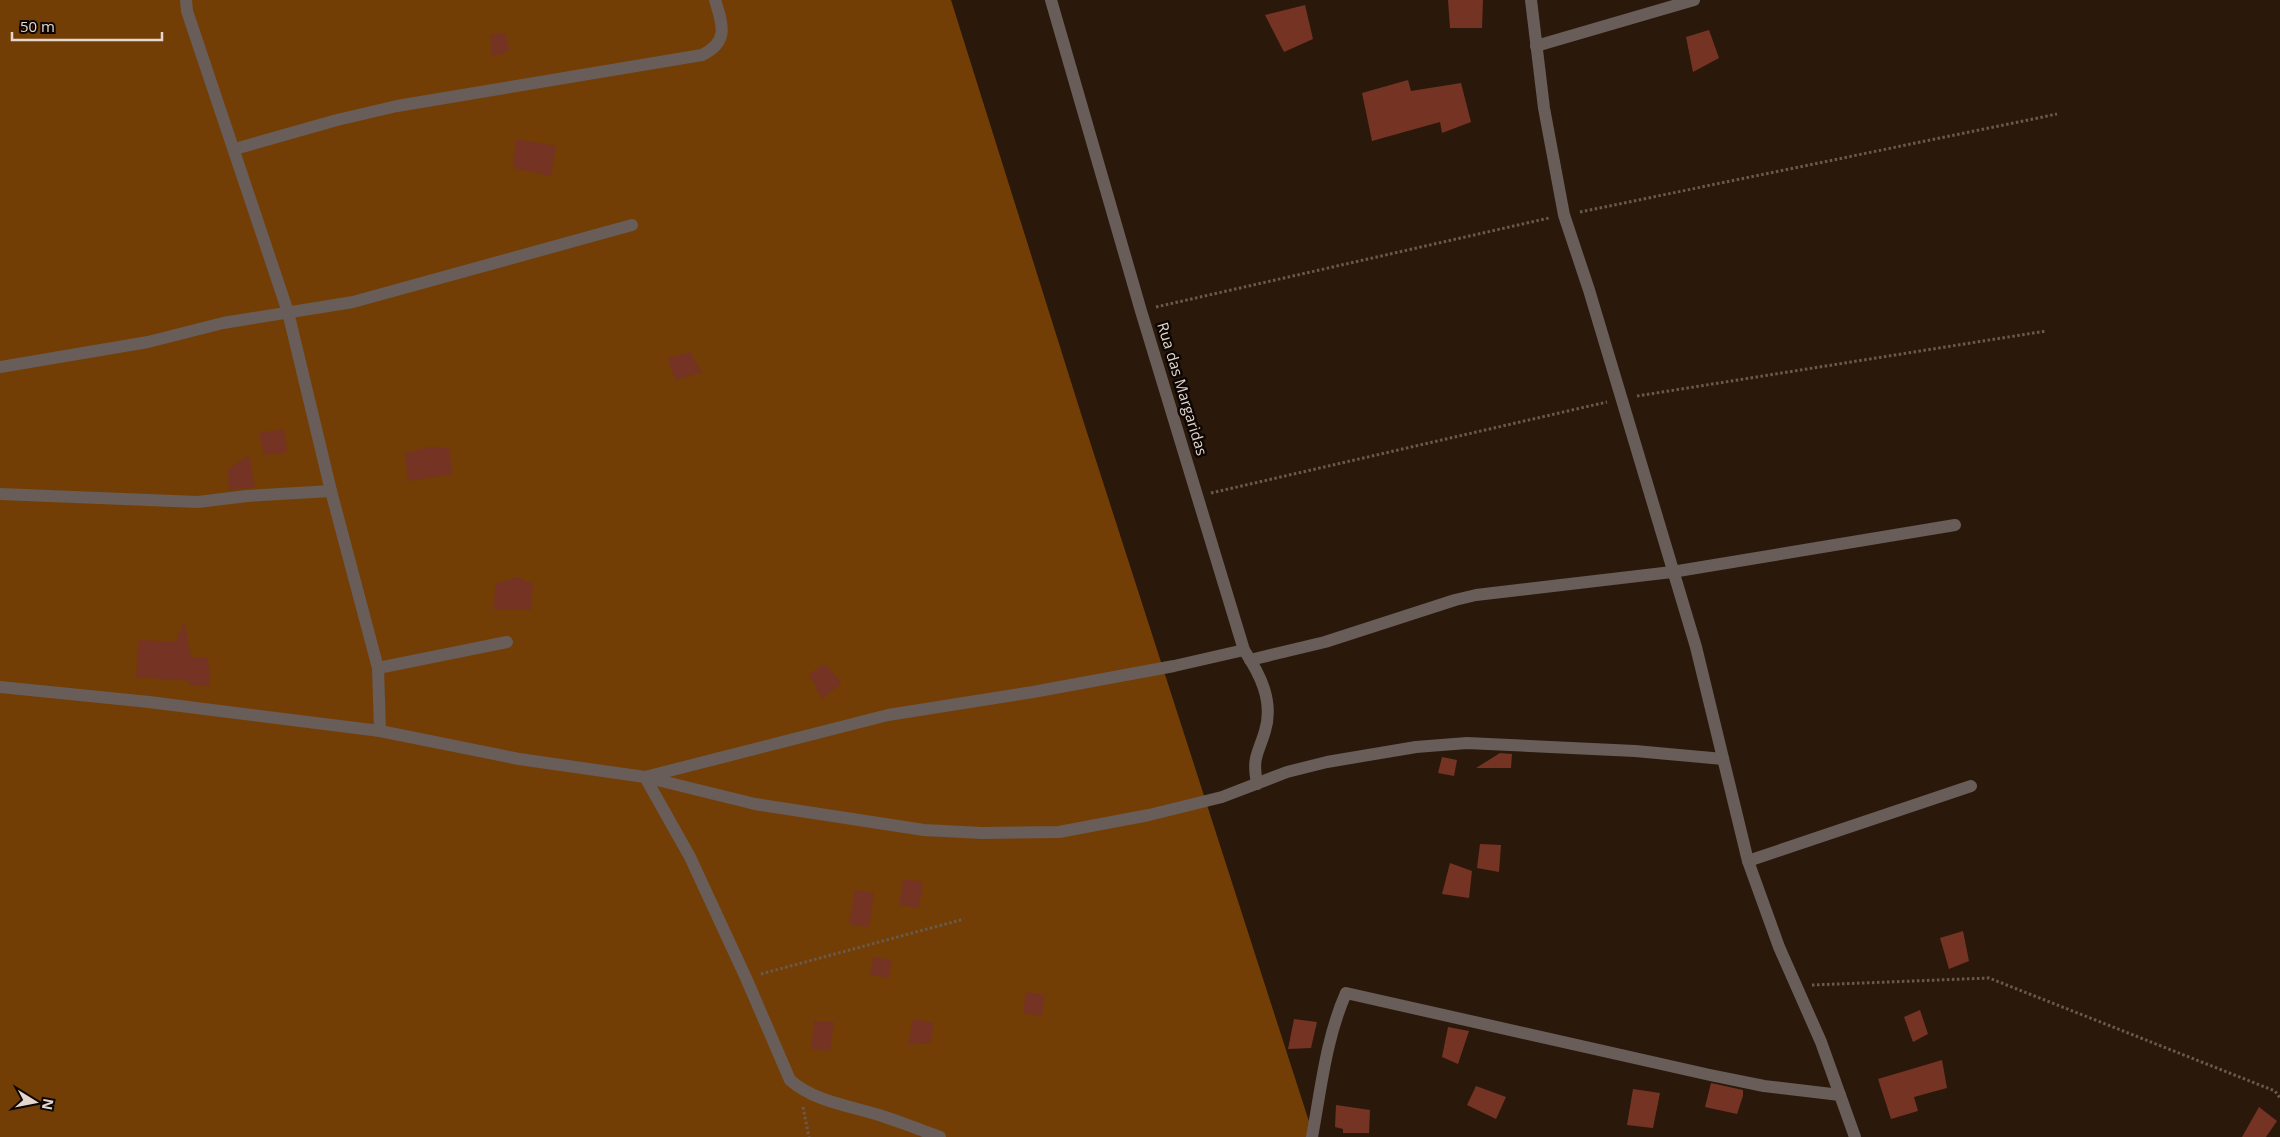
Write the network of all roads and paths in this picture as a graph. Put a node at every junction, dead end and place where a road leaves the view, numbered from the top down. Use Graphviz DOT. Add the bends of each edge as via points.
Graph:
graph roads {
  1 [pos="186,0"];
  2 [pos="716,0"];
  3 [pos="1051,0"];
  4 [pos="1530,0"];
  5 [pos="1694,0"];
  6 [pos="1536,46"];
  7 [pos="2057,114"];
  8 [pos="236,150"];
  9 [pos="1564,215"];
  10 [pos="632,225"];
  11 [pos="1141,310"];
  12 [pos="288,312"];
  13 [pos="2046,331"];
  14 [pos="0,368"];
  15 [pos="1620,398"];
  16 [pos="331,492"];
  17 [pos="0,494"];
  18 [pos="1198,496"];
  19 [pos="1955,525"];
  20 [pos="1672,572"];
  21 [pos="507,642"];
  22 [pos="1247,655"];
  23 [pos="378,668"];
  24 [pos="0,687"];
  25 [pos="380,731"];
  26 [pos="1723,759"];
  27 [pos="645,777"];
  28 [pos="1257,784"];
  29 [pos="1971,786"];
  30 [pos="1748,861"];
  31 [pos="964,918"];
  32 [pos="746,978"];
  33 [pos="1796,985"];
  34 [pos="800,1089"];
  35 [pos="1840,1095"];
  36 [pos="2280,1098"];
  37 [pos="809,1137"];
  38 [pos="940,1137"];
  39 [pos="1312,1137"];
  40 [pos="1855,1137"];
  1 -- 8 [label="street" via="187,11"];
  2 -- 8 [label="street" via="722,35 713,50 702,55 397,106"];
  3 -- 11 [label="street, Rua das Margaridas"];
  4 -- 6 [label="street"];
  5 -- 6 [label="street"];
  6 -- 9 [label="street"];
  7 -- 9 [label="path"];
  8 -- 12 [label="street"];
  9 -- 11 [label="path"];
  9 -- 15 [label="street"];
  10 -- 12 [label="street" via="353,302"];
  11 -- 18 [label="street, Rua das Margaridas"];
  12 -- 14 [label="street" via="223,323 148,342"];
  12 -- 16 [label="street"];
  13 -- 15 [label="path"];
  15 -- 18 [label="path"];
  15 -- 20 [label="street"];
  16 -- 17 [label="street" via="198,502"];
  16 -- 23 [label="street"];
  18 -- 22 [label="street, Rua das Margaridas"];
  19 -- 20 [label="street"];
  20 -- 22 [label="street" via="1455,600 1325,642"];
  20 -- 26 [label="street" via="1696,647"];
  21 -- 23 [label="street"];
  22 -- 27 [label="street" via="888,715"];
  22 -- 28 [label="street, Rua das Margaridas" via="1267,698 1266,729 1255,761"];
  23 -- 25 [label="street"];
  24 -- 25 [label="street"];
  25 -- 27 [label="street" via="520,759"];
  26 -- 28 [label="street" via="1467,743 1371,753 1287,772"];
  26 -- 30 [label="street"];
  27 -- 28 [label="street" via="755,804 924,830 992,833 1059,832 1094,826 1193,806"];
  27 -- 32 [label="street" via="690,857"];
  29 -- 30 [label="street"];
  30 -- 33 [label="street"];
  31 -- 32 [label="path"];
  32 -- 34 [label="street" via="790,1080"];
  33 -- 35 [label="street"];
  33 -- 36 [label="path" via="1989,978 2275,1091"];
  34 -- 37 [label="path"];
  34 -- 38 [label="street" via="818,1098"];
  35 -- 39 [label="street" via="1764,1086 1710,1075 1346,993 1337,1012"];
  35 -- 40 [label="street"];
}
